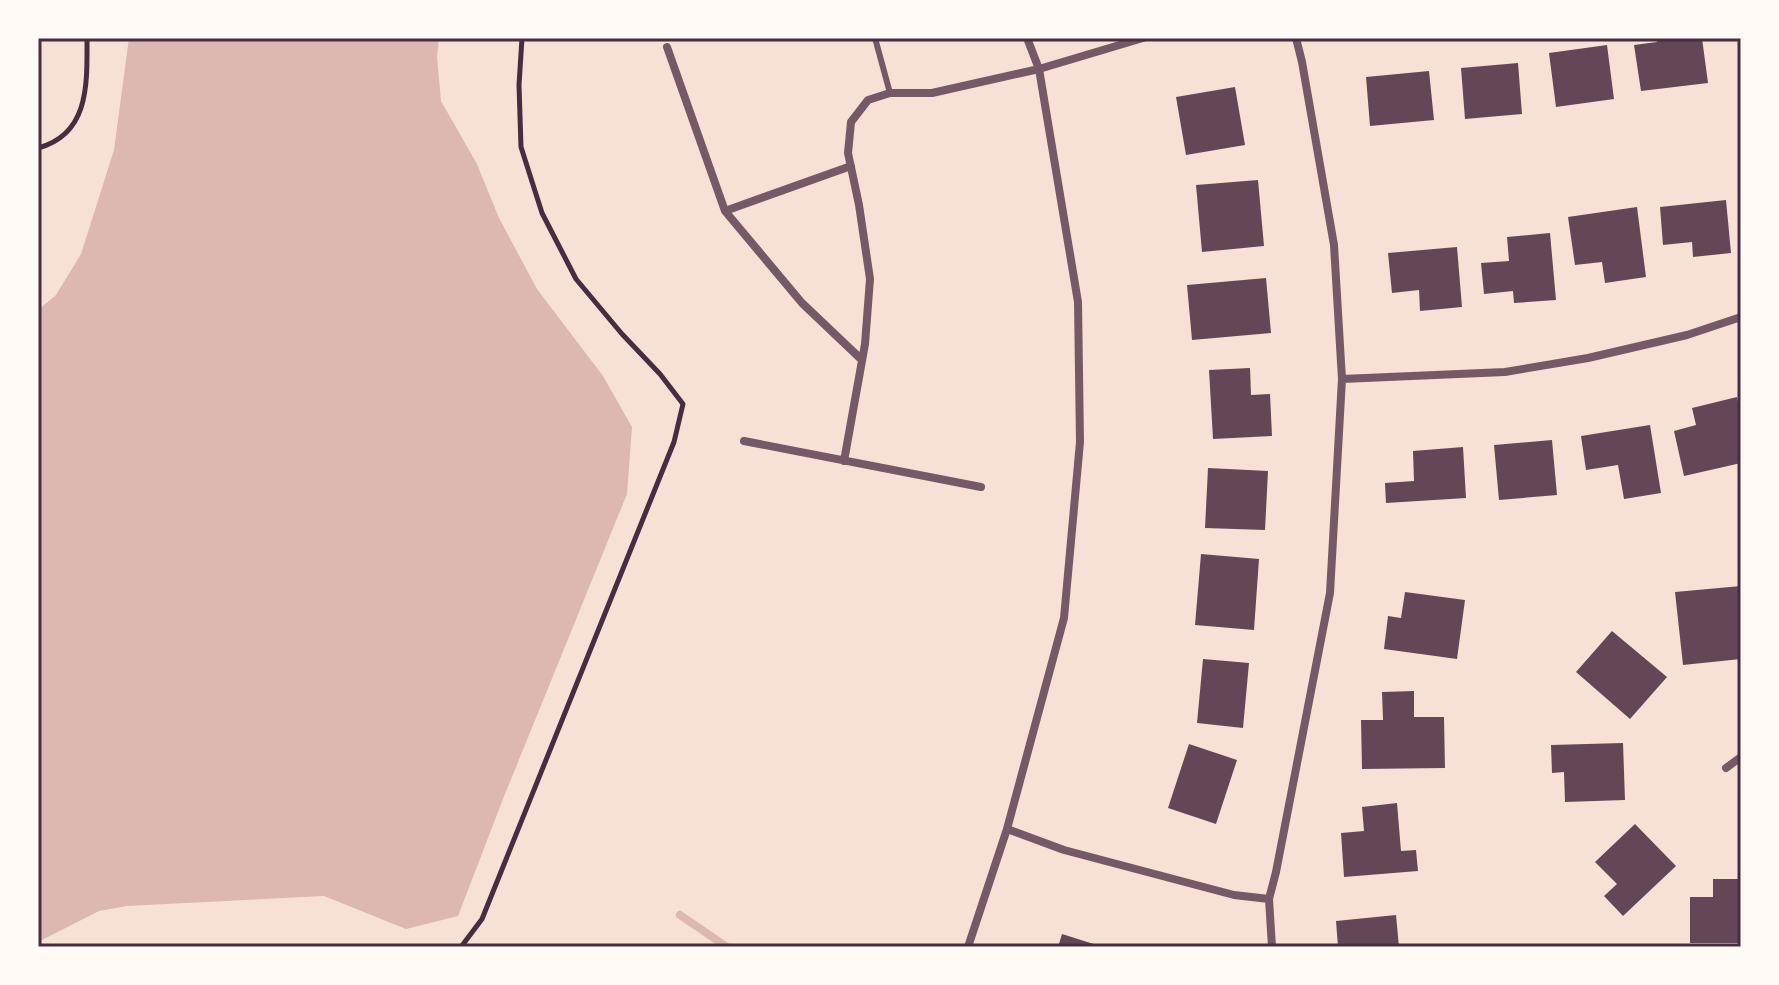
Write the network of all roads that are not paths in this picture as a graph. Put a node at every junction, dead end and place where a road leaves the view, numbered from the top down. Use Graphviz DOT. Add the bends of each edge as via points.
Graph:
graph roads {
  1 [pos="875,38"];
  2 [pos="1027,38"];
  3 [pos="1143,38"];
  4 [pos="1296,38"];
  5 [pos="667,47"];
  6 [pos="1039,69"];
  7 [pos="890,93"];
  8 [pos="851,166"];
  9 [pos="725,211"];
  10 [pos="1741,317"];
  11 [pos="862,360"];
  12 [pos="1342,379"];
  13 [pos="744,441"];
  14 [pos="844,461"];
  15 [pos="981,487"];
  16 [pos="1741,757"];
  17 [pos="1726,768"];
  18 [pos="1007,829"];
  19 [pos="1269,899"];
  20 [pos="968,947"];
  21 [pos="1272,947"];
  1 -- 7 [label="lane"];
  2 -- 6 [label="street"];
  3 -- 6 [label="street"];
  4 -- 12 [label="street" via="1334,245"];
  5 -- 9 [label="street"];
  6 -- 7 [label="street" via="932,93"];
  6 -- 18 [label="street" via="1078,302 1080,442 1064,618"];
  7 -- 8 [label="street" via="868,100 851,122"];
  8 -- 9 [label="street"];
  8 -- 11 [label="street" via="870,279"];
  9 -- 11 [label="street" via="802,303"];
  10 -- 12 [label="street" via="1687,335 1505,372"];
  11 -- 14 [label="street"];
  12 -- 19 [label="street" via="1330,593"];
  13 -- 14 [label="street"];
  14 -- 15 [label="street"];
  16 -- 17 [label="street"];
  18 -- 19 [label="street" via="1064,850 1234,895"];
  18 -- 20 [label="street"];
  19 -- 21 [label="street"];
}
